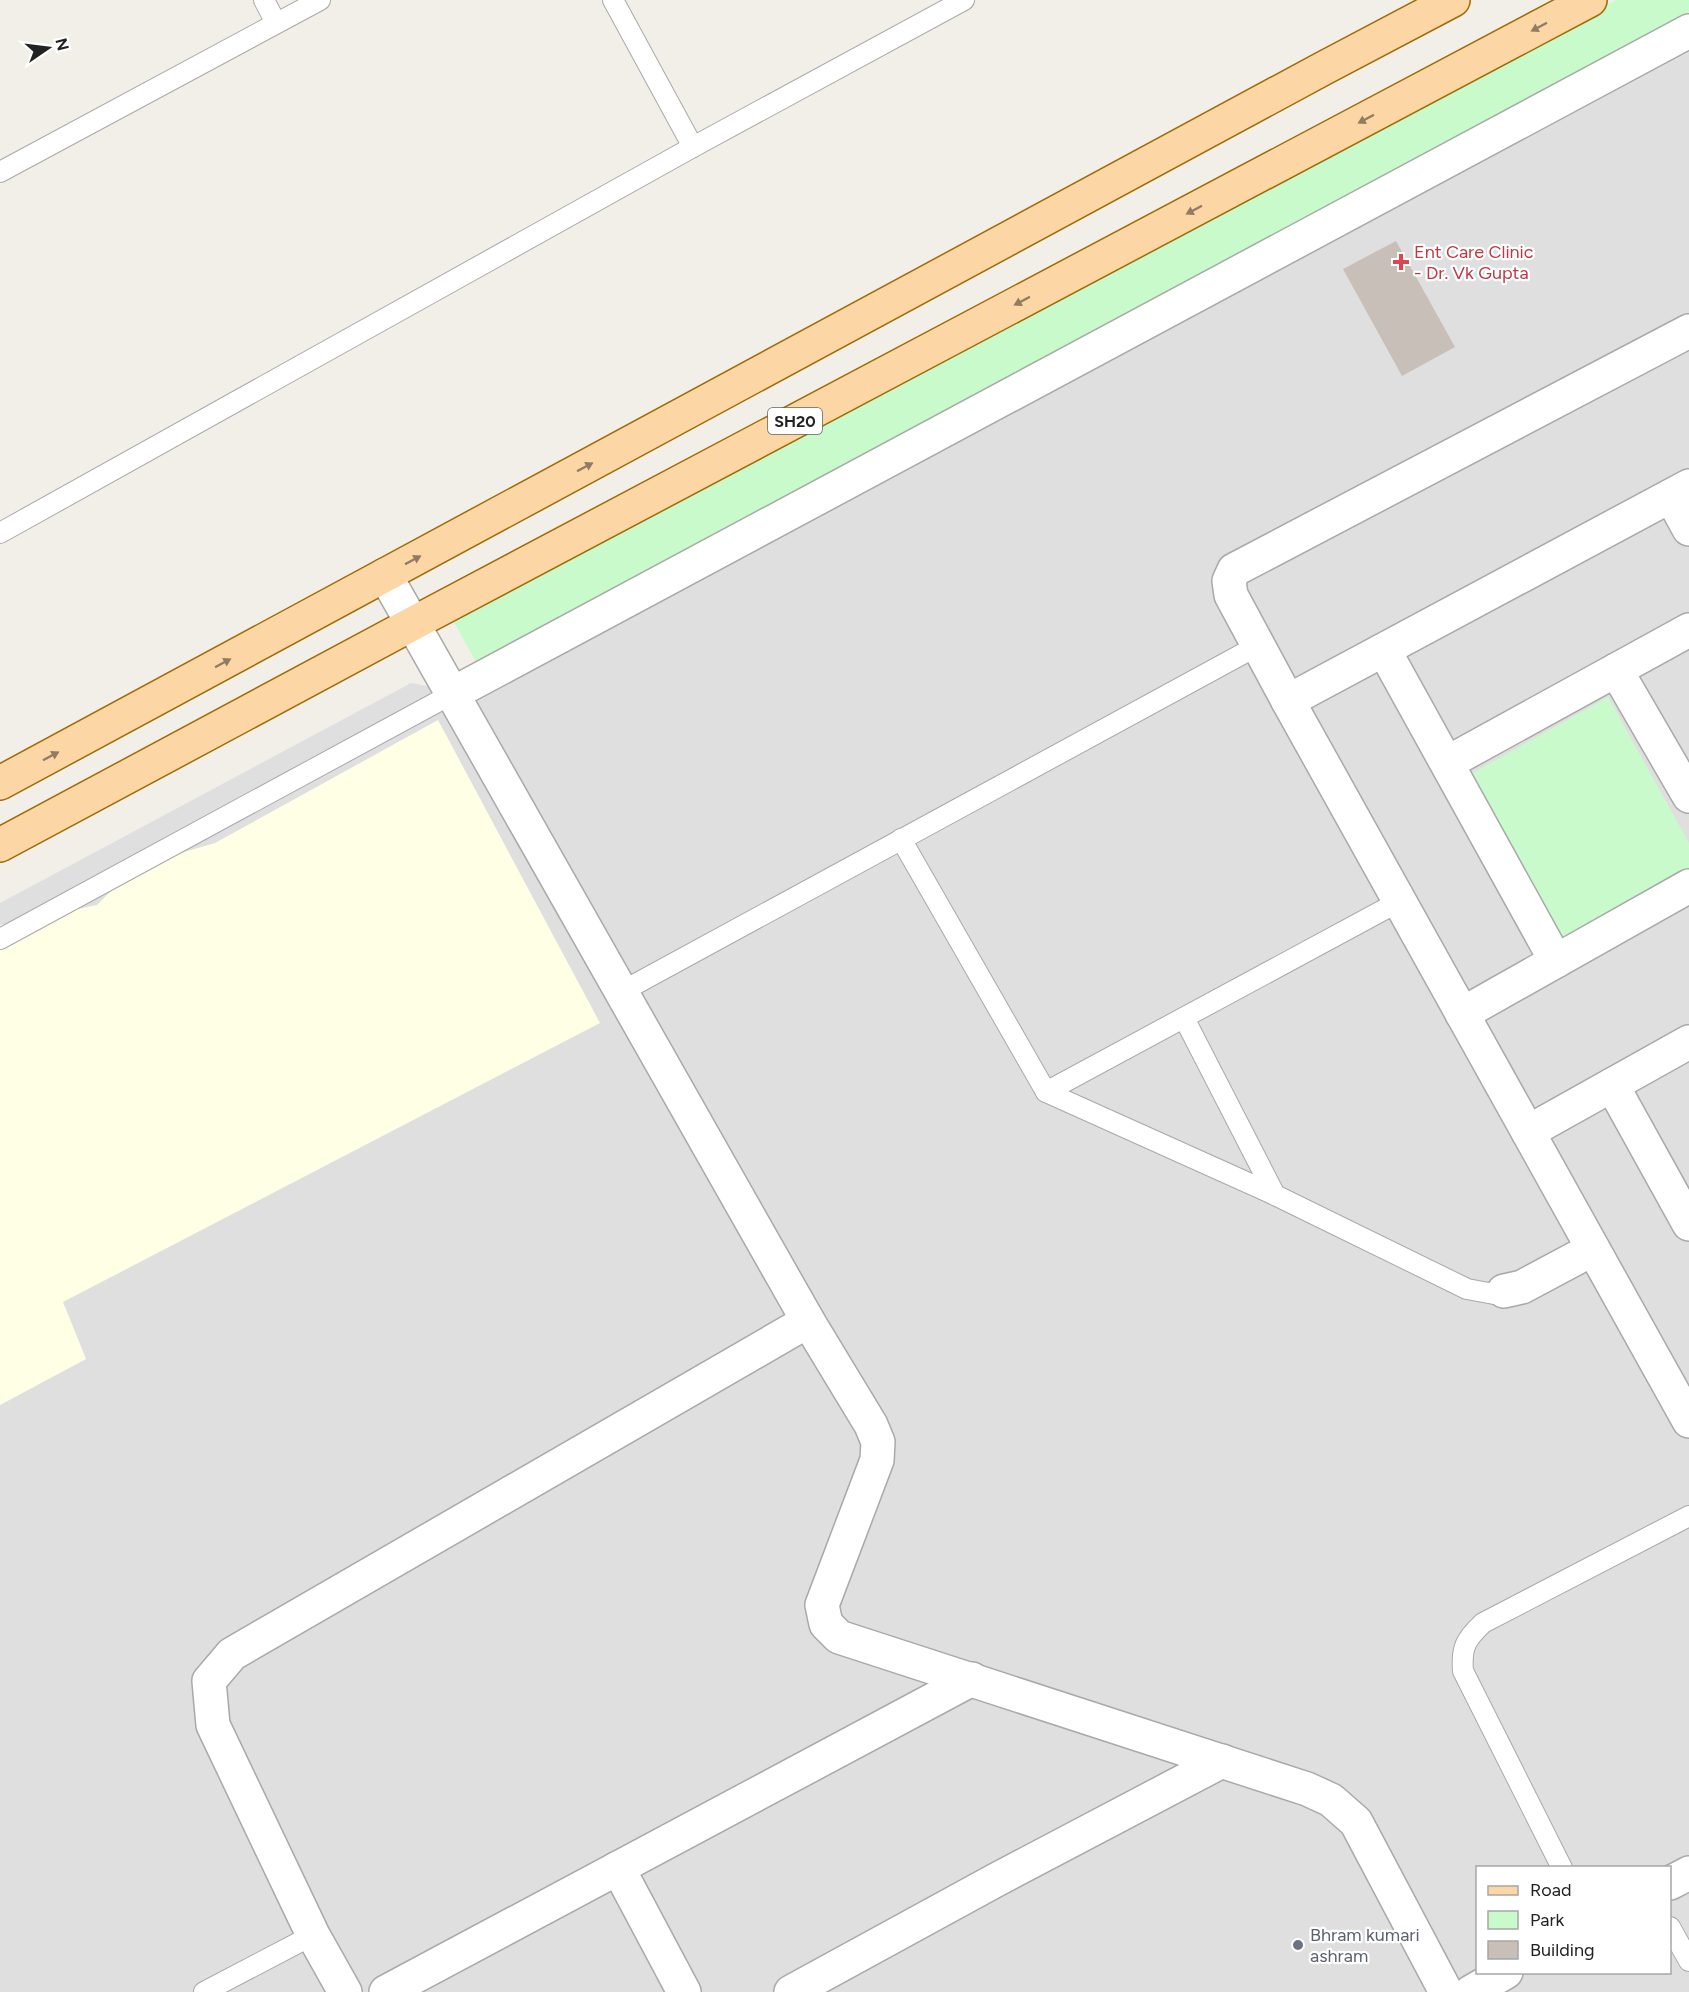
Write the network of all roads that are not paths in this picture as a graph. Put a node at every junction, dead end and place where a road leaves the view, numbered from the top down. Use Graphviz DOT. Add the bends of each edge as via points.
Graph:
graph roads {
  1 [pos="264,0"];
  2 [pos="320,0"];
  3 [pos="613,0"];
  4 [pos="1453,0"];
  5 [pos="1590,0"];
  6 [pos="956,2"];
  7 [pos="276,23"];
  8 [pos="1689,31"];
  9 [pos="693,147"];
  10 [pos="0,172"];
  11 [pos="1689,331"];
  12 [pos="1680,491"];
  13 [pos="1689,529"];
  14 [pos="0,533"];
  15 [pos="385,575"];
  16 [pos="412,624"];
  17 [pos="1689,630"];
  18 [pos="1257,646"];
  19 [pos="1384,650"];
  20 [pos="1616,670"];
  21 [pos="452,694"];
  22 [pos="1288,701"];
  23 [pos="1447,763"];
  24 [pos="0,783"];
  25 [pos="1689,795"];
  26 [pos="901,839"];
  27 [pos="0,845"];
  28 [pos="1689,886"];
  29 [pos="1400,901"];
  30 [pos="0,939"];
  31 [pos="1557,961"];
  32 [pos="621,992"];
  33 [pos="1462,1014"];
  34 [pos="1184,1018"];
  35 [pos="1689,1042"];
  36 [pos="1612,1085"];
  37 [pos="1046,1092"];
  38 [pos="1528,1132"];
  39 [pos="1275,1196"];
  40 [pos="1689,1224"];
  41 [pos="1593,1249"];
  42 [pos="1504,1291"];
  43 [pos="808,1321"];
  44 [pos="1689,1421"];
  45 [pos="1689,1516"];
  46 [pos="972,1679"];
  47 [pos="1222,1761"];
  48 [pos="1561,1866"];
  49 [pos="618,1868"];
  50 [pos="1689,1873"];
  51 [pos="1671,1882"];
  52 [pos="1671,1929"];
  53 [pos="313,1935"];
  54 [pos="1689,1961"];
  55 [pos="204,1992"];
  56 [pos="345,1992"];
  57 [pos="387,1992"];
  58 [pos="684,1992"];
  59 [pos="791,1992"];
  60 [pos="1446,1992"];
  1 -- 7 [label="lane"];
  2 -- 7 [label="lane"];
  3 -- 9 [label="lane"];
  15 -- 4 [label="main road, one-way"];
  5 -- 16 [label="main road, SH20, one-way"];
  6 -- 9 [label="lane"];
  7 -- 10 [label="lane"];
  8 -- 21 [label="street"];
  9 -- 14 [label="lane"];
  11 -- 18 [label="street" via="1234,570 1228,581 1231,595"];
  12 -- 13 [label="street"];
  12 -- 19 [label="street"];
  15 -- 16 [label="street"];
  24 -- 15 [label="main road, one-way"];
  16 -- 21 [label="street"];
  16 -- 27 [label="main road, SH20"];
  17 -- 20 [label="street"];
  18 -- 22 [label="street"];
  18 -- 26 [label="lane"];
  19 -- 22 [label="street"];
  19 -- 23 [label="street"];
  20 -- 23 [label="street"];
  20 -- 25 [label="street"];
  21 -- 30 [label="lane"];
  21 -- 32 [label="street"];
  22 -- 29 [label="street"];
  23 -- 31 [label="street"];
  26 -- 32 [label="lane"];
  26 -- 37 [label="lane"];
  28 -- 31 [label="street"];
  29 -- 33 [label="street"];
  29 -- 34 [label="lane"];
  31 -- 33 [label="street"];
  32 -- 43 [label="street"];
  33 -- 38 [label="street"];
  34 -- 37 [label="lane"];
  34 -- 39 [label="lane"];
  35 -- 36 [label="street"];
  36 -- 38 [label="street"];
  36 -- 40 [label="street"];
  37 -- 39 [label="lane"];
  38 -- 41 [label="street"];
  39 -- 42 [label="lane" via="1467,1289 1494,1294"];
  41 -- 42 [label="street" via="1522,1287"];
  41 -- 44 [label="street"];
  43 -- 46 [label="street" via="878,1442 877,1460 822,1605 826,1624 839,1637"];
  43 -- 53 [label="street" via="232,1654 209,1682 213,1725"];
  45 -- 48 [label="lane" via="1483,1623 1468,1637 1462,1654 1463,1671"];
  46 -- 47 [label="street"];
  46 -- 49 [label="street"];
  47 -- 59 [label="street"];
  47 -- 60 [label="street" via="1307,1789 1331,1800 1356,1822"];
  49 -- 57 [label="street"];
  49 -- 58 [label="street"];
  50 -- 51 [label="street"];
  52 -- 54 [label="lane"];
  53 -- 55 [label="lane"];
  53 -- 56 [label="street"];
}
